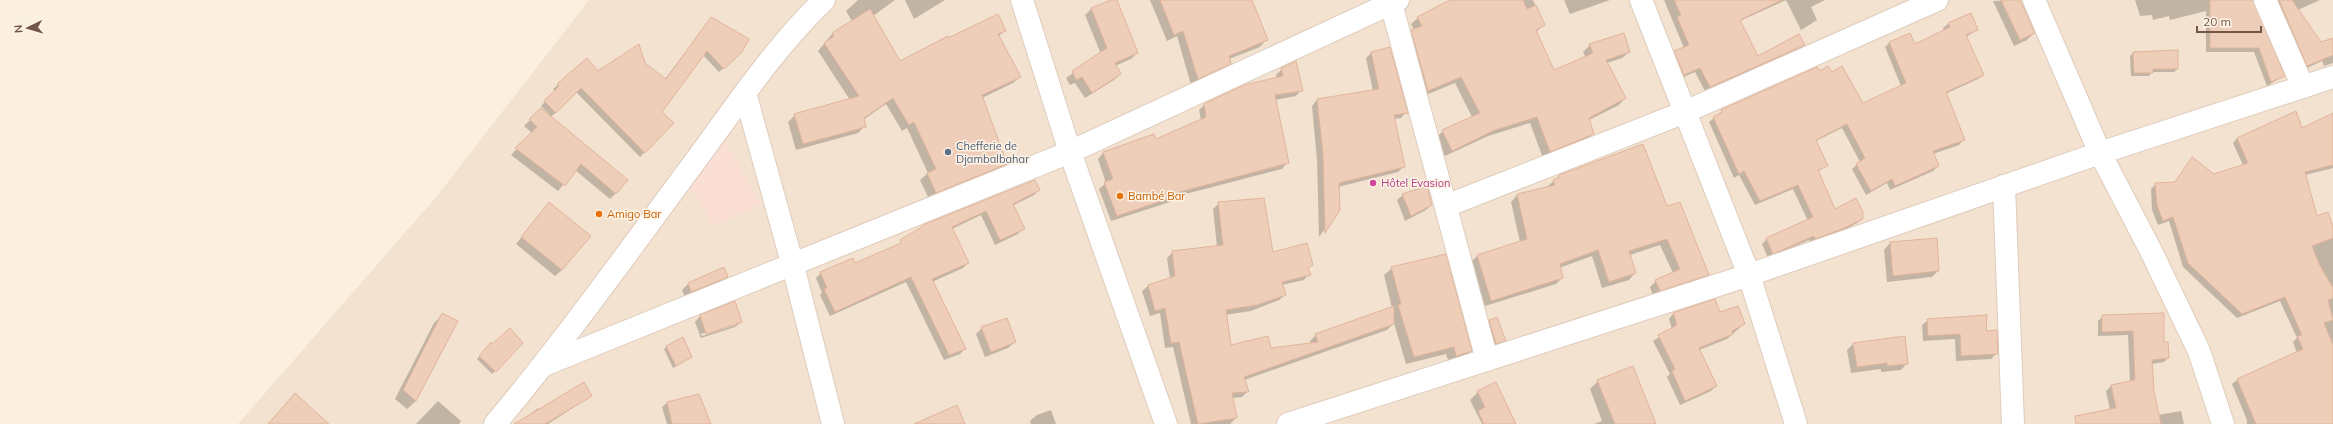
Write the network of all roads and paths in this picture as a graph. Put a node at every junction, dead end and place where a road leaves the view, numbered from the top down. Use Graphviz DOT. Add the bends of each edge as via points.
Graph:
graph roads {
  1 [pos="824,0"];
  2 [pos="1022,0"];
  3 [pos="1641,0"];
  4 [pos="1937,0"];
  5 [pos="2034,0"];
  6 [pos="2265,0"];
  7 [pos="1395,2"];
  8 [pos="2333,77"];
  9 [pos="2303,87"];
  10 [pos="745,93"];
  11 [pos="1685,112"];
  12 [pos="1070,152"];
  13 [pos="2100,153"];
  14 [pos="2004,186"];
  15 [pos="1446,206"];
  16 [pos="794,266"];
  17 [pos="1749,275"];
  18 [pos="1487,360"];
  19 [pos="544,365"];
  20 [pos="495,424"];
  21 [pos="833,424"];
  22 [pos="1166,424"];
  23 [pos="1288,424"];
  24 [pos="1796,424"];
  25 [pos="2013,424"];
  26 [pos="2223,424"];
  1 -- 10 [label="street" via="807,16"];
  2 -- 12 [label="street"];
  3 -- 11 [label="street"];
  4 -- 11 [label="street"];
  5 -- 13 [label="street"];
  6 -- 9 [label="street"];
  7 -- 12 [label="street"];
  7 -- 15 [label="street"];
  8 -- 9 [label="street"];
  9 -- 13 [label="street"];
  10 -- 16 [label="street"];
  10 -- 19 [label="street"];
  11 -- 15 [label="street"];
  11 -- 17 [label="street"];
  12 -- 16 [label="street"];
  12 -- 22 [label="street"];
  13 -- 14 [label="street"];
  13 -- 26 [label="street" via="2199,351"];
  14 -- 17 [label="street"];
  14 -- 25 [label="street"];
  15 -- 18 [label="street"];
  16 -- 19 [label="street"];
  16 -- 21 [label="street"];
  17 -- 18 [label="street"];
  17 -- 24 [label="street"];
  18 -- 23 [label="street"];
  19 -- 20 [label="street"];
}
